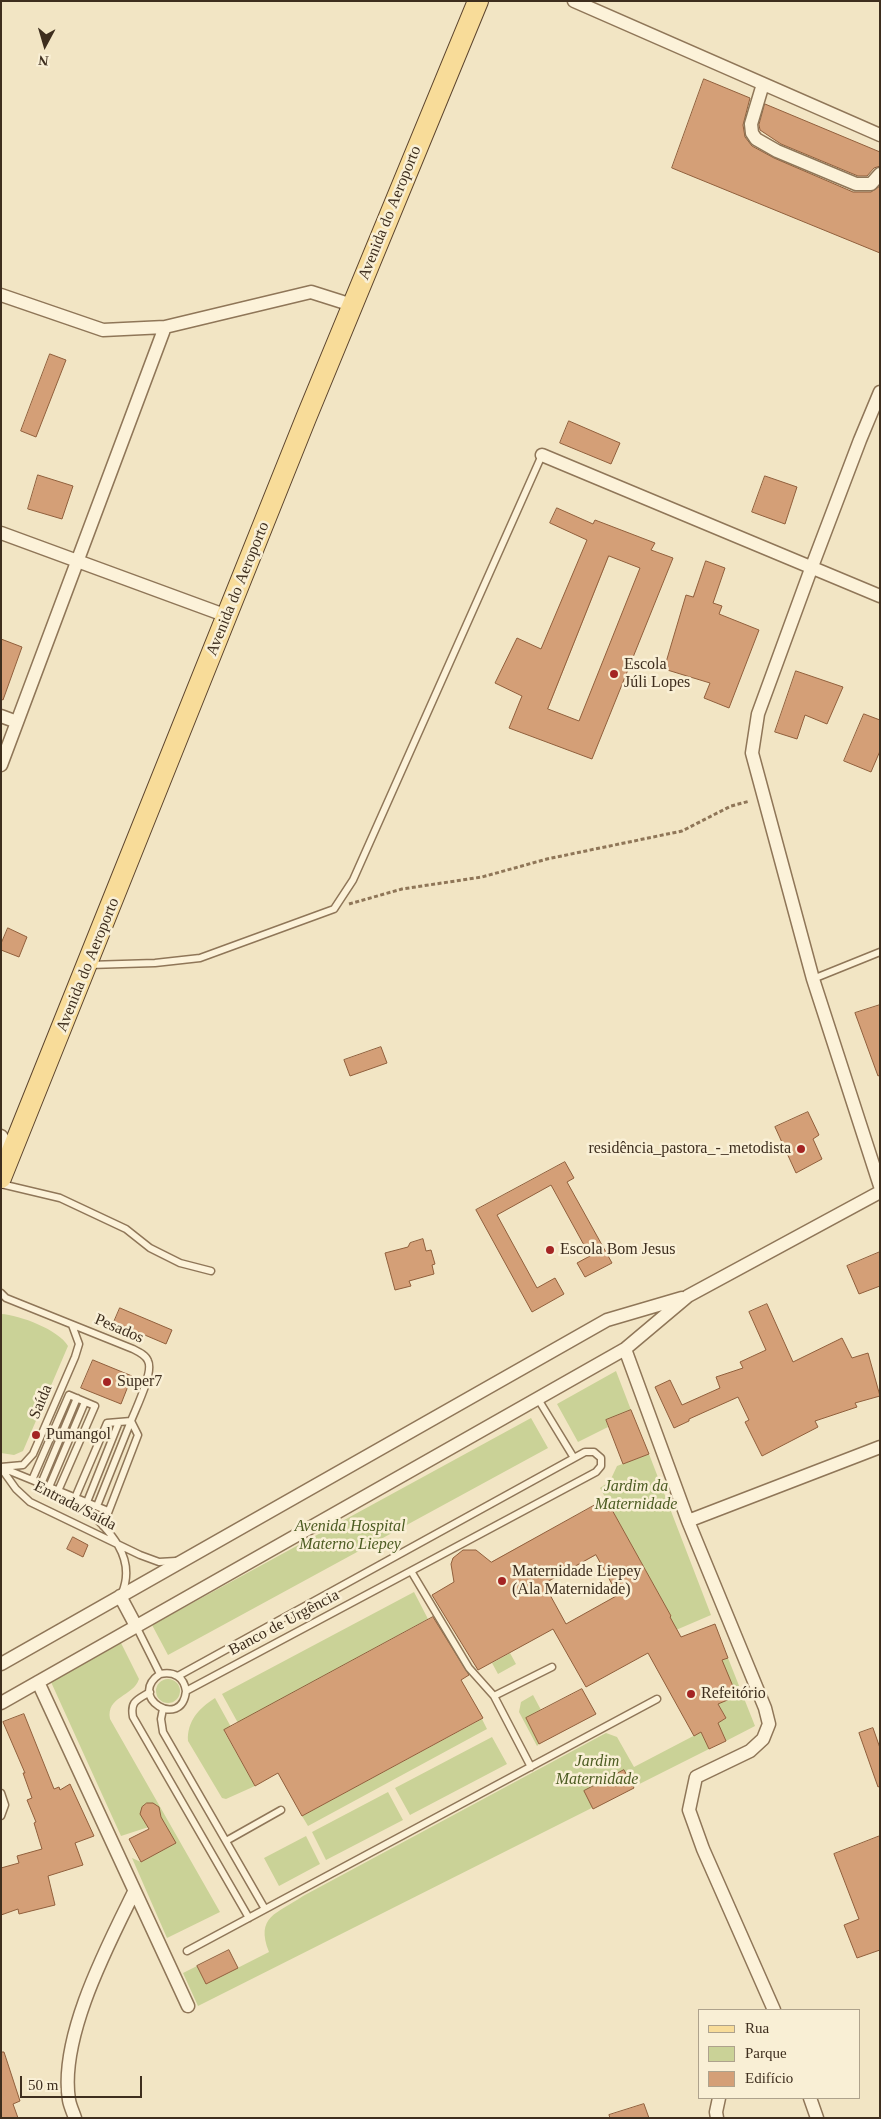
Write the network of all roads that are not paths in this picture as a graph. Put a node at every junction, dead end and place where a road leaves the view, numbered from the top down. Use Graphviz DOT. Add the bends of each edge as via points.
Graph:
graph roads {
  1 [pos="478,1"];
  2 [pos="574,1"];
  3 [pos="763,84"];
  4 [pos="880,134"];
  5 [pos="880,174"];
  6 [pos="1,295"];
  7 [pos="352,305"];
  8 [pos="165,327"];
  9 [pos="880,392"];
  10 [pos="542,455"];
  11 [pos="1,532"];
  12 [pos="78,560"];
  13 [pos="810,569"];
  14 [pos="880,596"];
  15 [pos="227,616"];
  16 [pos="1,716"];
  17 [pos="17,722"];
  18 [pos="1,765"];
  19 [pos="880,952"];
  20 [pos="88,965"];
  21 [pos="814,980"];
  22 [pos="6,1144"];
  23 [pos="1,1178"];
  24 [pos="1,1184"];
  25 [pos="880,1186"];
  26 [pos="880,1192"];
  27 [pos="211,1271"];
  28 [pos="3,1296"];
  29 [pos="688,1296"];
  30 [pos="72,1325"];
  31 [pos="626,1349"];
  32 [pos="66,1378"];
  33 [pos="69,1395"];
  34 [pos="77,1398"];
  35 [pos="538,1399"];
  36 [pos="85,1402"];
  37 [pos="131,1421"];
  38 [pos="119,1422"];
  39 [pos="880,1447"];
  40 [pos="574,1458"];
  41 [pos="1,1468"];
  42 [pos="32,1480"];
  43 [pos="40,1484"];
  44 [pos="49,1487"];
  45 [pos="58,1491"];
  46 [pos="75,1498"];
  47 [pos="86,1502"];
  48 [pos="97,1506"];
  49 [pos="108,1511"];
  50 [pos="688,1520"];
  51 [pos="103,1526"];
  52 [pos="118,1544"];
  53 [pos="185,1560"];
  54 [pos="411,1571"];
  55 [pos="120,1596"];
  56 [pos="136,1626"];
  57 [pos="1,1664"];
  58 [pos="552,1667"];
  59 [pos="160,1674"];
  60 [pos="178,1676"];
  61 [pos="38,1682"];
  62 [pos="186,1691"];
  63 [pos="150,1692"];
  64 [pos="494,1696"];
  65 [pos="657,1699"];
  66 [pos="1,1702"];
  67 [pos="163,1709"];
  68 [pos="531,1766"];
  69 [pos="1,1793"];
  70 [pos="281,1810"];
  71 [pos="1,1816"];
  72 [pos="226,1841"];
  73 [pos="134,1892"];
  74 [pos="265,1909"];
  75 [pos="249,1918"];
  76 [pos="187,1951"];
  77 [pos="188,2006"];
  78 [pos="774,2009"];
  79 [pos="719,2099"];
  80 [pos="810,2099"];
  81 [pos="75,2118"];
  82 [pos="717,2118"];
  83 [pos="817,2118"];
  1 -- 7 [label="main road, Avenida do Aeroporto"];
  2 -- 3 [label="street"];
  3 -- 4 [label="street"];
  3 -- 5 [label="street" via="751,124 756,139 856,184 871,184"];
  6 -- 8 [label="street" via="103,330"];
  7 -- 8 [label="street" via="311,292"];
  7 -- 15 [label="main road, Avenida do Aeroporto"];
  8 -- 12 [label="street"];
  9 -- 13 [label="street"];
  10 -- 13 [label="street"];
  10 -- 20 [label="lane" via="353,880 334,909 200,958"];
  11 -- 12 [label="street"];
  12 -- 15 [label="street"];
  12 -- 17 [label="street"];
  13 -- 14 [label="street"];
  13 -- 21 [label="street" via="758,714 752,753"];
  15 -- 20 [label="main road, Avenida do Aeroporto"];
  16 -- 17 [label="street"];
  17 -- 18 [label="street"];
  19 -- 21 [label="lane"];
  20 -- 22 [label="main road, Avenida do Aeroporto"];
  21 -- 25 [label="street"];
  22 -- 23 [label="main road, Avenida do Aeroporto"];
  24 -- 27 [label="lane" via="60,1198 126,1229 150,1248 180,1263"];
  26 -- 29 [label="street"];
  28 -- 30 [label="lane, Pesados"];
  29 -- 31 [label="street"];
  29 -- 53 [label="street" via="607,1320"];
  30 -- 32 [label="lane, Saída" via="78,1344"];
  30 -- 37 [label="lane, Pesados" via="133,1349 149,1361 150,1371"];
  31 -- 35 [label="street"];
  31 -- 50 [label="street"];
  32 -- 33 [label="lane"];
  32 -- 41 [label="lane, Saída" via="33,1454 23,1465"];
  33 -- 34 [label="lane"];
  33 -- 42 [label="lane"];
  34 -- 36 [label="lane"];
  34 -- 43 [label="lane"];
  35 -- 40 [label="lane"];
  35 -- 56 [label="street"];
  36 -- 44 [label="lane"];
  36 -- 45 [label="lane" via="94,1406"];
  37 -- 38 [label="lane"];
  37 -- 48 [label="lane, Pesados"];
  37 -- 49 [label="lane, Pesados" via="138,1435"];
  38 -- 46 [label="lane" via="106,1423"];
  38 -- 47 [label="lane"];
  39 -- 50 [label="street"];
  40 -- 54 [label="lane, Banco de Urgência" via="585,1452 594,1452 601,1458 601,1466 596,1472"];
  40 -- 60 [label="lane"];
  41 -- 42 [label="lane"];
  41 -- 52 [label="lane, Entrada/Saída" via="30,1502"];
  42 -- 43 [label="lane"];
  43 -- 44 [label="lane"];
  44 -- 45 [label="lane"];
  45 -- 46 [label="lane"];
  46 -- 47 [label="lane"];
  46 -- 51 [label="lane"];
  47 -- 48 [label="lane"];
  48 -- 49 [label="lane"];
  49 -- 51 [label="lane, Pesados"];
  50 -- 78 [label="street" via="769,1724 763,1739 750,1751 696,1777 689,1810"];
  51 -- 52 [label="lane"];
  52 -- 53 [label="lane, Entrada/Saída" via="159,1562"];
  52 -- 55 [label="lane" via="126,1563 128,1580"];
  53 -- 55 [label="street"];
  54 -- 62 [label="lane, Banco de Urgência"];
  54 -- 64 [label="lane" via="469,1668"];
  55 -- 56 [label="street"];
  55 -- 57 [label="street"];
  56 -- 59 [label="lane"];
  56 -- 61 [label="street"];
  58 -- 64 [label="lane"];
  59 -- 60 [label="lane"];
  59 -- 63 [label="lane" via="152,1682"];
  60 -- 62 [label="lane" via="186,1685"];
  61 -- 66 [label="street"];
  61 -- 73 [label="street"];
  62 -- 67 [label="lane, Banco de Urgência" via="180,1706"];
  63 -- 67 [label="lane" via="154,1703"];
  63 -- 75 [label="lane" via="135,1701 133,1717"];
  64 -- 68 [label="lane"];
  65 -- 68 [label="lane"];
  67 -- 72 [label="lane" via="163,1732"];
  68 -- 74 [label="lane"];
  69 -- 71 [label="lane" via="5,1805"];
  70 -- 72 [label="lane"];
  72 -- 74 [label="lane"];
  73 -- 77 [label="street"];
  73 -- 81 [label="street" via="102,1955 73,2036 68,2071 69,2101"];
  74 -- 75 [label="lane"];
  75 -- 76 [label="lane"];
  79 -- 82 [label="street"];
  80 -- 83 [label="street"];
}
